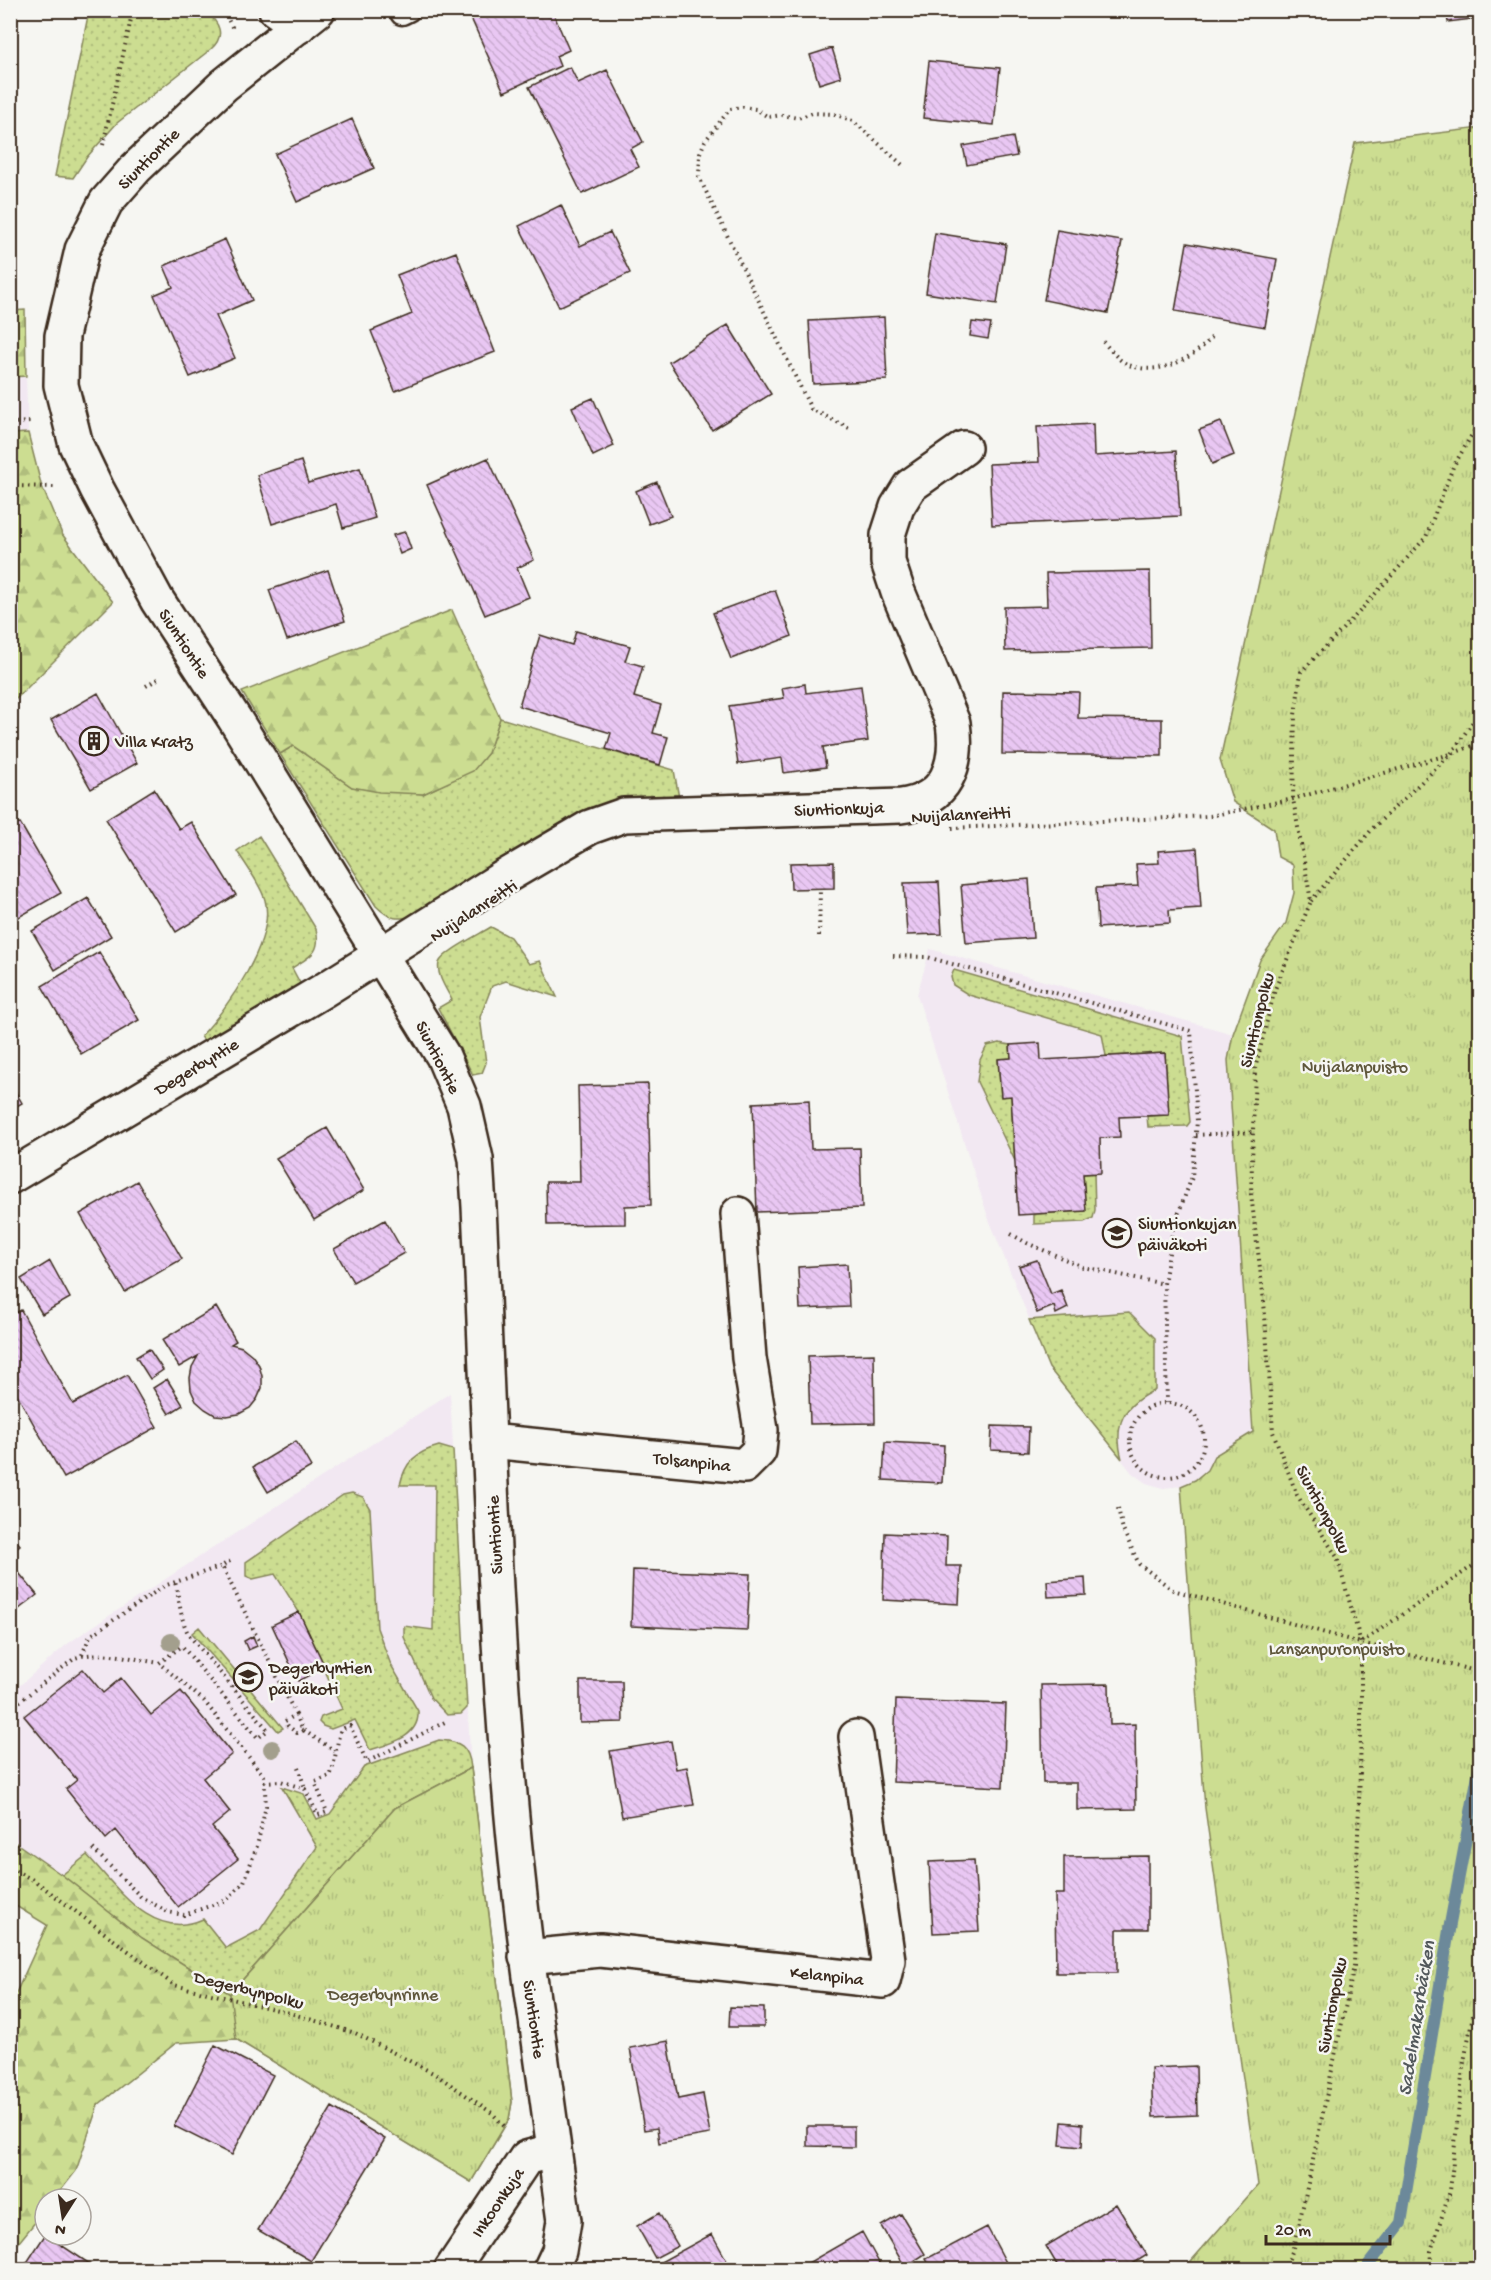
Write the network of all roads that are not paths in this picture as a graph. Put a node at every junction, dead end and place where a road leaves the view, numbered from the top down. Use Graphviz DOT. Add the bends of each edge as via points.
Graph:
graph roads {
  1 [pos="298,16"];
  2 [pos="964,448"];
  3 [pos="381,955"];
  4 [pos="10,1177"];
  5 [pos="738,1214"];
  6 [pos="489,1441"];
  7 [pos="856,1737"];
  8 [pos="526,1957"];
  9 [pos="554,2150"];
  10 [pos="451,2270"];
  11 [pos="550,2270"];
  1 -- 3 [label="street, Siuntiontie" via="135,168 106,202 82,250 62,336 61,385 76,445 157,600"];
  2 -- 3 [label="street, Siuntionkuja" via="910,486 897,507 888,535 888,562 894,582 953,723 954,758 936,793 917,804 901,806 624,815 590,827"];
  3 -- 4 [label="street, Degerbyntie"];
  3 -- 6 [label="street, Siuntiontie" via="443,1056 464,1106 476,1159"];
  5 -- 6 [label="street, Tolsanpiha" via="749,1358 762,1430 759,1451 744,1466"];
  6 -- 8 [label="street, Siuntiontie" via="505,1738"];
  7 -- 8 [label="street, Kelanpiha" via="888,1960 883,1981 600,1950"];
  8 -- 9 [label="street, Siuntiontie"];
  9 -- 10 [label="street, Inkoonkuja" via="526,2158"];
  9 -- 11 [label="street, Siuntiontie" via="564,2221 559,2251"];
}
